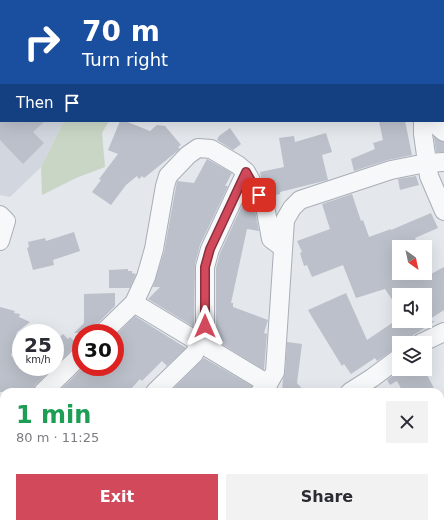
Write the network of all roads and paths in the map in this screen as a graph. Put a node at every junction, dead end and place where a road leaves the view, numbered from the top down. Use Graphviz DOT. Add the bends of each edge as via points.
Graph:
graph roads {
  1 [pos="423,122"];
  2 [pos="432,122"];
  3 [pos="444,132"];
  4 [pos="444,162"];
  5 [pos="426,163"];
  6 [pos="246,172"];
  7 [pos="444,211"];
  8 [pos="0,215"];
  9 [pos="0,241"];
  10 [pos="282,247"];
  11 [pos="134,303"];
  12 [pos="113,324"];
  13 [pos="444,332"];
  14 [pos="432,338"];
  15 [pos="200,344"];
  16 [pos="392,363"];
  17 [pos="72,364"];
  18 [pos="47,388"];
  19 [pos="159,388"];
  20 [pos="264,388"];
  21 [pos="356,388"];
  1 -- 5 [label="street"];
  2 -- 3 [label="street"];
  4 -- 5 [label="street"];
  5 -- 7 [label="street"];
  5 -- 10 [label="street" via="390,170 300,200 285,220"];
  6 -- 10 [label="street" via="265,206 271,238"];
  6 -- 11 [label="street" via="211,149 198,148 168,176 164,186 154,249 146,277"];
  6 -- 15 [label="street" via="210,249 205,267 205,326"];
  8 -- 9 [label="street" via="6,221"];
  10 -- 20 [label="street" via="275,372"];
  11 -- 12 [label="street"];
  11 -- 15 [label="street"];
  13 -- 14 [label="street"];
  15 -- 19 [label="street" via="194,354"];
  15 -- 20 [label="street"];
  16 -- 21 [label="street"];
  17 -- 18 [label="street"];
}
